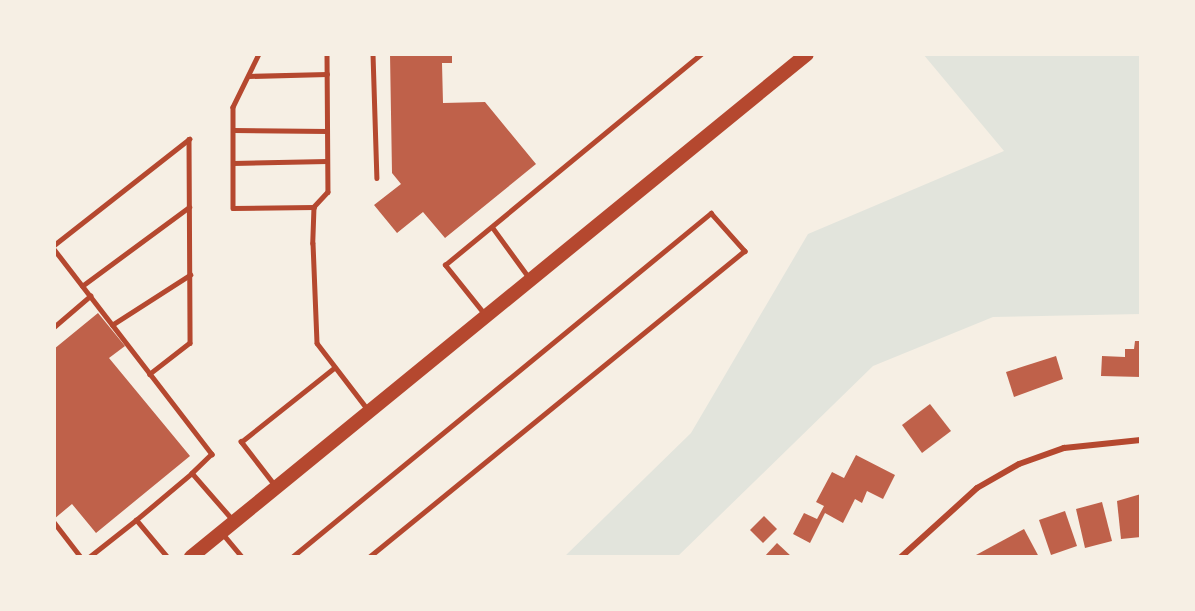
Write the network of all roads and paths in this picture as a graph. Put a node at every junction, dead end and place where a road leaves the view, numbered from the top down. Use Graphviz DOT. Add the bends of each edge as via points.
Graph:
graph roads {
  1 [pos="259,54"];
  2 [pos="327,54"];
  3 [pos="373,54"];
  4 [pos="701,54"];
  5 [pos="807,54"];
  6 [pos="327,74"];
  7 [pos="249,76"];
  8 [pos="233,130"];
  9 [pos="327,130"];
  10 [pos="327,161"];
  11 [pos="233,163"];
  12 [pos="376,178"];
  13 [pos="189,207"];
  14 [pos="314,207"];
  15 [pos="493,228"];
  16 [pos="54,247"];
  17 [pos="190,275"];
  18 [pos="530,279"];
  19 [pos="82,286"];
  20 [pos="90,296"];
  21 [pos="486,315"];
  22 [pos="112,325"];
  23 [pos="54,327"];
  24 [pos="333,368"];
  25 [pos="150,374"];
  26 [pos="369,411"];
  27 [pos="1141,440"];
  28 [pos="192,473"];
  29 [pos="276,488"];
  30 [pos="136,520"];
  31 [pos="54,522"];
  32 [pos="234,522"];
  33 [pos="222,532"];
  34 [pos="297,552"];
  35 [pos="81,557"];
  36 [pos="89,557"];
  37 [pos="167,557"];
  38 [pos="191,557"];
  39 [pos="242,557"];
  40 [pos="292,557"];
  41 [pos="301,557"];
  42 [pos="370,557"];
  43 [pos="902,557"];
  1 -- 7 [label="lane"];
  2 -- 6 [label="lane"];
  3 -- 12 [label="lane"];
  4 -- 15 [label="lane"];
  5 -- 18 [label="main road"];
  6 -- 7 [label="lane"];
  6 -- 9 [label="lane"];
  7 -- 8 [label="lane" via="233,107"];
  8 -- 9 [label="lane"];
  8 -- 11 [label="lane"];
  9 -- 10 [label="lane"];
  10 -- 11 [label="lane"];
  10 -- 14 [label="lane" via="328,192"];
  11 -- 14 [label="lane" via="233,208"];
  13 -- 16 [label="lane" via="189,139"];
  13 -- 17 [label="lane"];
  13 -- 19 [label="lane"];
  14 -- 24 [label="lane" via="317,343"];
  15 -- 18 [label="lane"];
  15 -- 21 [label="lane" via="445,265"];
  16 -- 19 [label="lane"];
  17 -- 22 [label="lane"];
  17 -- 25 [label="lane" via="190,343"];
  18 -- 21 [label="main road"];
  19 -- 20 [label="lane"];
  20 -- 22 [label="lane"];
  20 -- 23 [label="lane"];
  21 -- 26 [label="main road"];
  22 -- 25 [label="lane"];
  24 -- 26 [label="lane"];
  24 -- 29 [label="lane" via="241,442"];
  25 -- 28 [label="lane" via="212,454"];
  26 -- 29 [label="main road"];
  27 -- 43 [label="street" via="1064,448 1019,464 976,488"];
  28 -- 30 [label="lane"];
  28 -- 32 [label="lane"];
  29 -- 32 [label="main road"];
  30 -- 36 [label="lane"];
  30 -- 37 [label="lane"];
  31 -- 35 [label="lane"];
  32 -- 33 [label="main road"];
  33 -- 38 [label="main road"];
  33 -- 39 [label="lane"];
  34 -- 40 [label="lane"];
  34 -- 41 [label="lane"];
  34 -- 42 [label="lane" via="711,213 745,250"];
}
